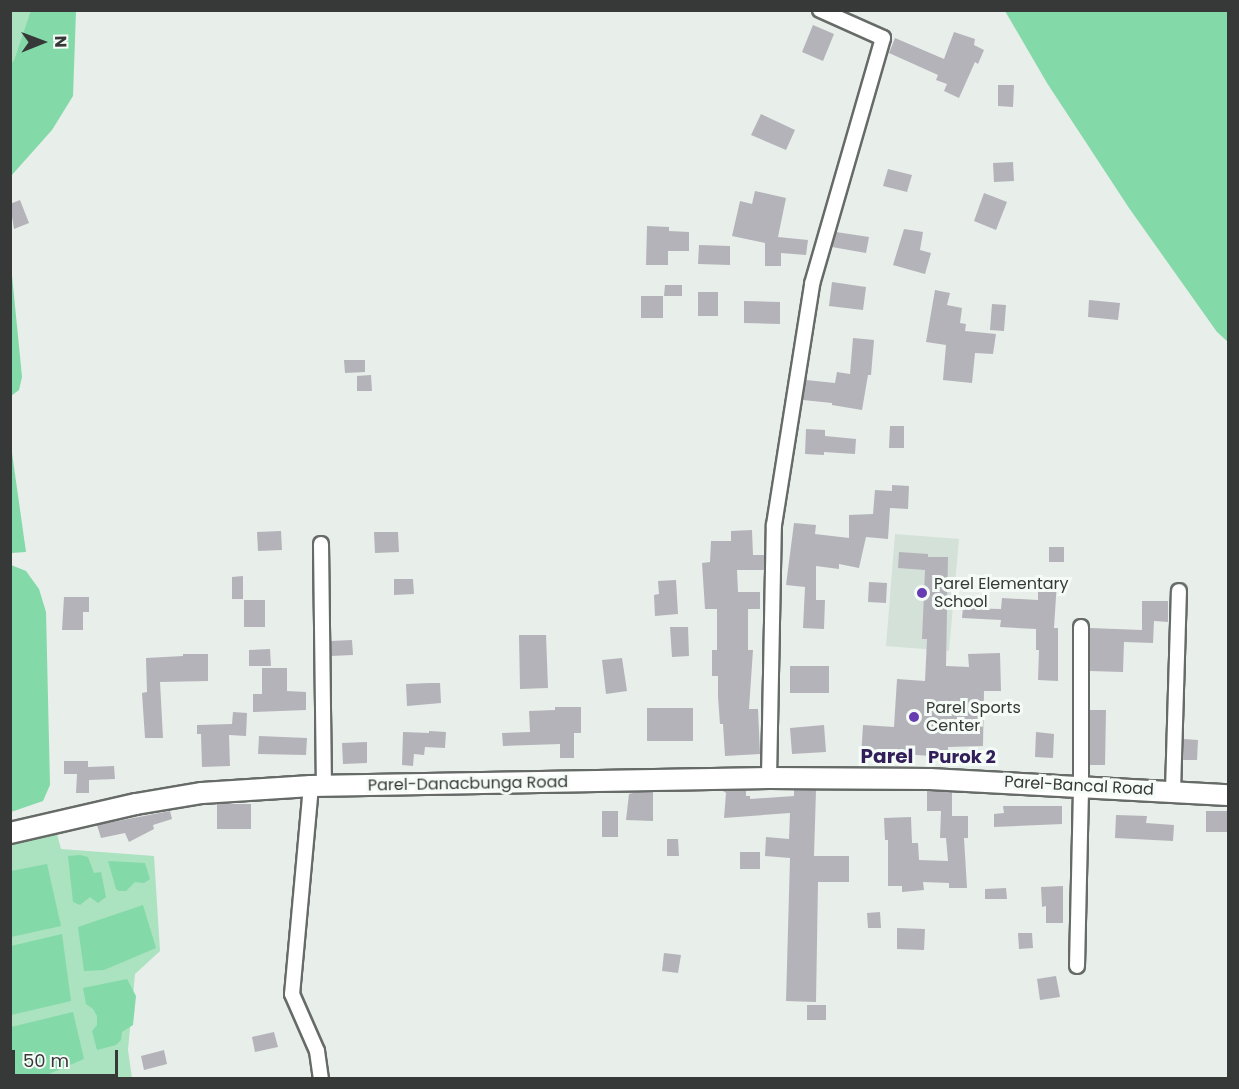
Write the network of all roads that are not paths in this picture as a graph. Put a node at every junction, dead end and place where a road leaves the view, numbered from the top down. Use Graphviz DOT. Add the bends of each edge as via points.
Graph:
graph roads {
  1 [pos="820,10"];
  2 [pos="321,544"];
  3 [pos="1179,591"];
  4 [pos="1081,627"];
  5 [pos="769,778"];
  6 [pos="930,779"];
  7 [pos="317,786"];
  8 [pos="1082,787"];
  9 [pos="1173,791"];
  10 [pos="1228,795"];
  11 [pos="10,833"];
  12 [pos="1077,966"];
  13 [pos="321,1078"];
  1 -- 5 [label="street" via="884,38 812,284 806,318 774,525"];
  2 -- 7 [label="street"];
  3 -- 9 [label="street"];
  4 -- 8 [label="street"];
  5 -- 6 [label="main road, Parel-Danacbunga Road"];
  5 -- 7 [label="main road, Parel-Danacbunga Road"];
  6 -- 8 [label="main road, Parel-Bancal Road"];
  7 -- 11 [label="main road, Parel-Danacbunga Road" via="202,793"];
  7 -- 13 [label="street" via="292,994 317,1051"];
  8 -- 9 [label="main road, Parel-Bancal Road"];
  8 -- 12 [label="street"];
  9 -- 10 [label="main road, Parel-Bancal Road"];
}
